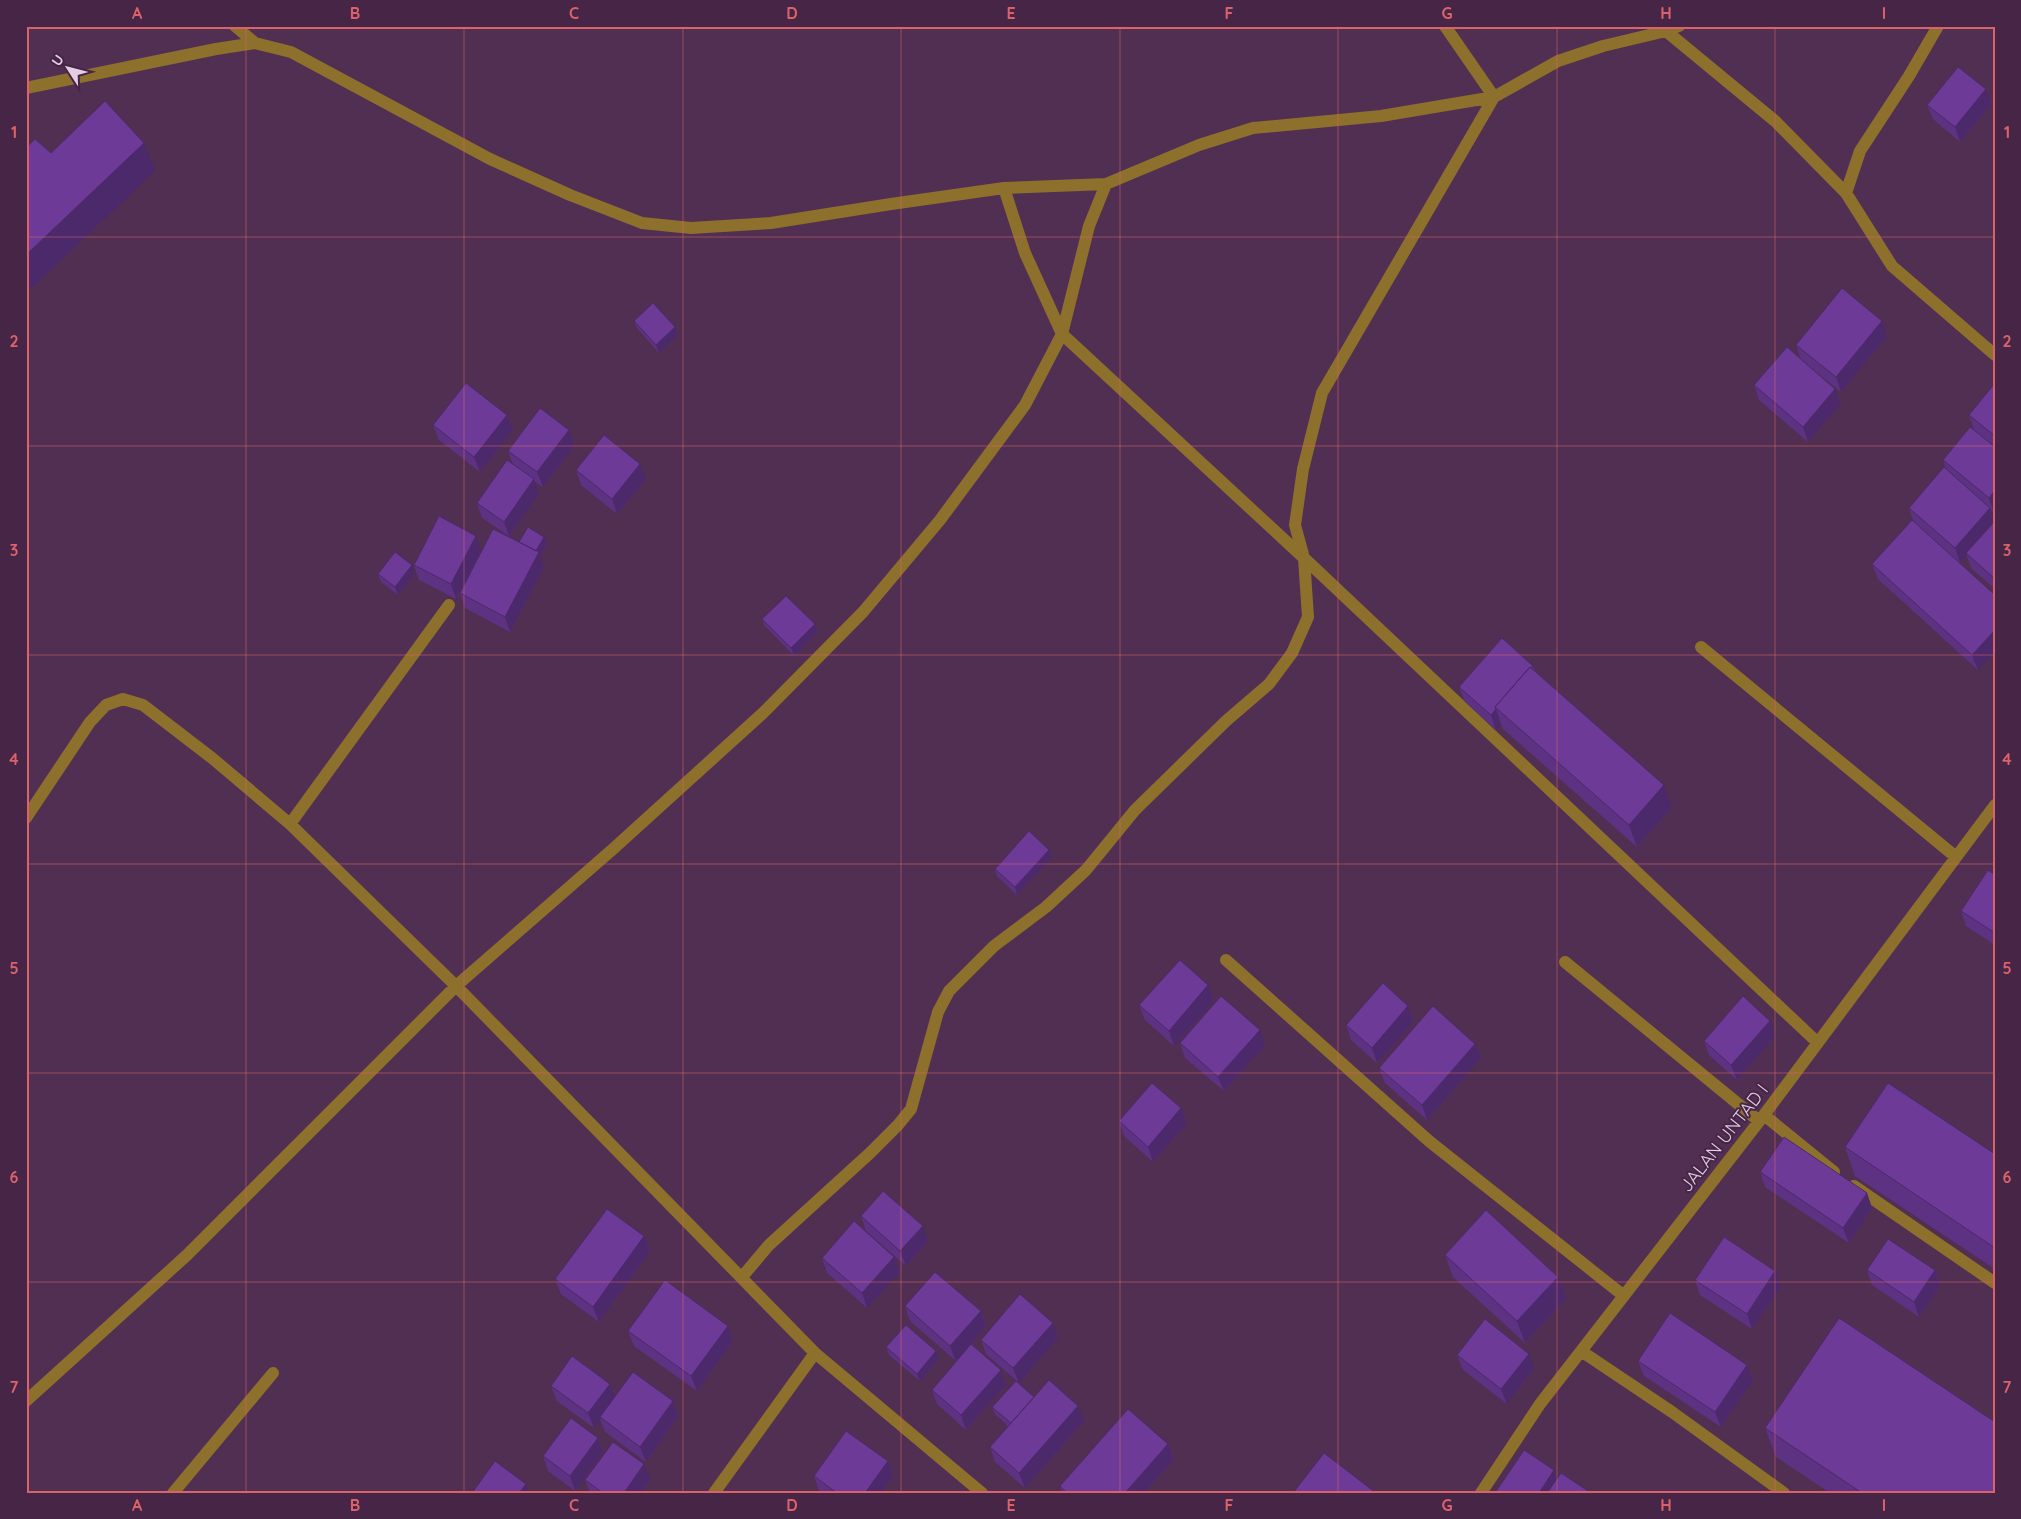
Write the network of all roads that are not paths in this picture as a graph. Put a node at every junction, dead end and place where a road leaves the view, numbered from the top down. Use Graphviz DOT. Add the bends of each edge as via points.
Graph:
graph roads {
  1 [pos="235,26"];
  2 [pos="1445,26"];
  3 [pos="1679,26"];
  4 [pos="1938,26"];
  5 [pos="1666,31"];
  6 [pos="255,43"];
  7 [pos="26,88"];
  8 [pos="1494,97"];
  9 [pos="1106,184"];
  10 [pos="1004,188"];
  11 [pos="1846,193"];
  12 [pos="1062,334"];
  13 [pos="1995,355"];
  14 [pos="1304,558"];
  15 [pos="449,606"];
  16 [pos="1701,647"];
  17 [pos="1995,805"];
  18 [pos="26,818"];
  19 [pos="290,824"];
  20 [pos="1956,857"];
  21 [pos="1226,960"];
  22 [pos="1565,962"];
  23 [pos="456,986"];
  24 [pos="1818,1043"];
  25 [pos="1761,1118"];
  26 [pos="742,1276"];
  27 [pos="1995,1283"];
  28 [pos="1624,1296"];
  29 [pos="1581,1351"];
  30 [pos="815,1353"];
  31 [pos="274,1373"];
  32 [pos="26,1401"];
  33 [pos="174,1493"];
  34 [pos="714,1493"];
  35 [pos="982,1493"];
  36 [pos="1481,1493"];
  37 [pos="1784,1493"];
  1 -- 6 [label="street"];
  2 -- 8 [label="street"];
  3 -- 5 [label="street"];
  4 -- 11 [label="street" via="1860,151"];
  5 -- 8 [label="street" via="1602,46 1558,61"];
  5 -- 11 [label="street" via="1775,121"];
  6 -- 7 [label="street"];
  6 -- 10 [label="street" via="291,52 490,159 570,196 642,223 691,228 771,223"];
  8 -- 9 [label="street" via="1381,116 1253,128 1199,145"];
  8 -- 14 [label="street" via="1322,393 1303,469 1295,525"];
  9 -- 10 [label="street"];
  9 -- 12 [label="street" via="1089,226"];
  10 -- 12 [label="street" via="1024,253"];
  11 -- 13 [label="street" via="1892,266"];
  12 -- 14 [label="street"];
  12 -- 23 [label="street" via="1025,405 940,520 863,612 763,713"];
  14 -- 24 [label="street"];
  14 -- 26 [label="street" via="1308,618 1292,653 1269,684 1134,810 1086,870 1046,907 994,946 949,991 938,1012 911,1109 870,1152 769,1244"];
  15 -- 19 [label="street"];
  16 -- 20 [label="street"];
  17 -- 20 [label="street, JALAN UNTAD I"];
  18 -- 19 [label="street" via="90,722 106,705 123,699 143,705"];
  19 -- 23 [label="street"];
  20 -- 24 [label="street, JALAN UNTAD I"];
  21 -- 28 [label="street" via="1430,1141"];
  22 -- 25 [label="street"];
  23 -- 26 [label="street"];
  23 -- 32 [label="street" via="186,1255"];
  24 -- 25 [label="street, JALAN UNTAD I"];
  25 -- 27 [label="street"];
  25 -- 28 [label="street, JALAN UNTAD I"];
  26 -- 30 [label="street"];
  28 -- 29 [label="street, JALAN UNTAD I"];
  29 -- 36 [label="street, JALAN UNTAD I" via="1540,1404"];
  29 -- 37 [label="street"];
  30 -- 34 [label="street"];
  30 -- 35 [label="street"];
  31 -- 33 [label="street"];
}
